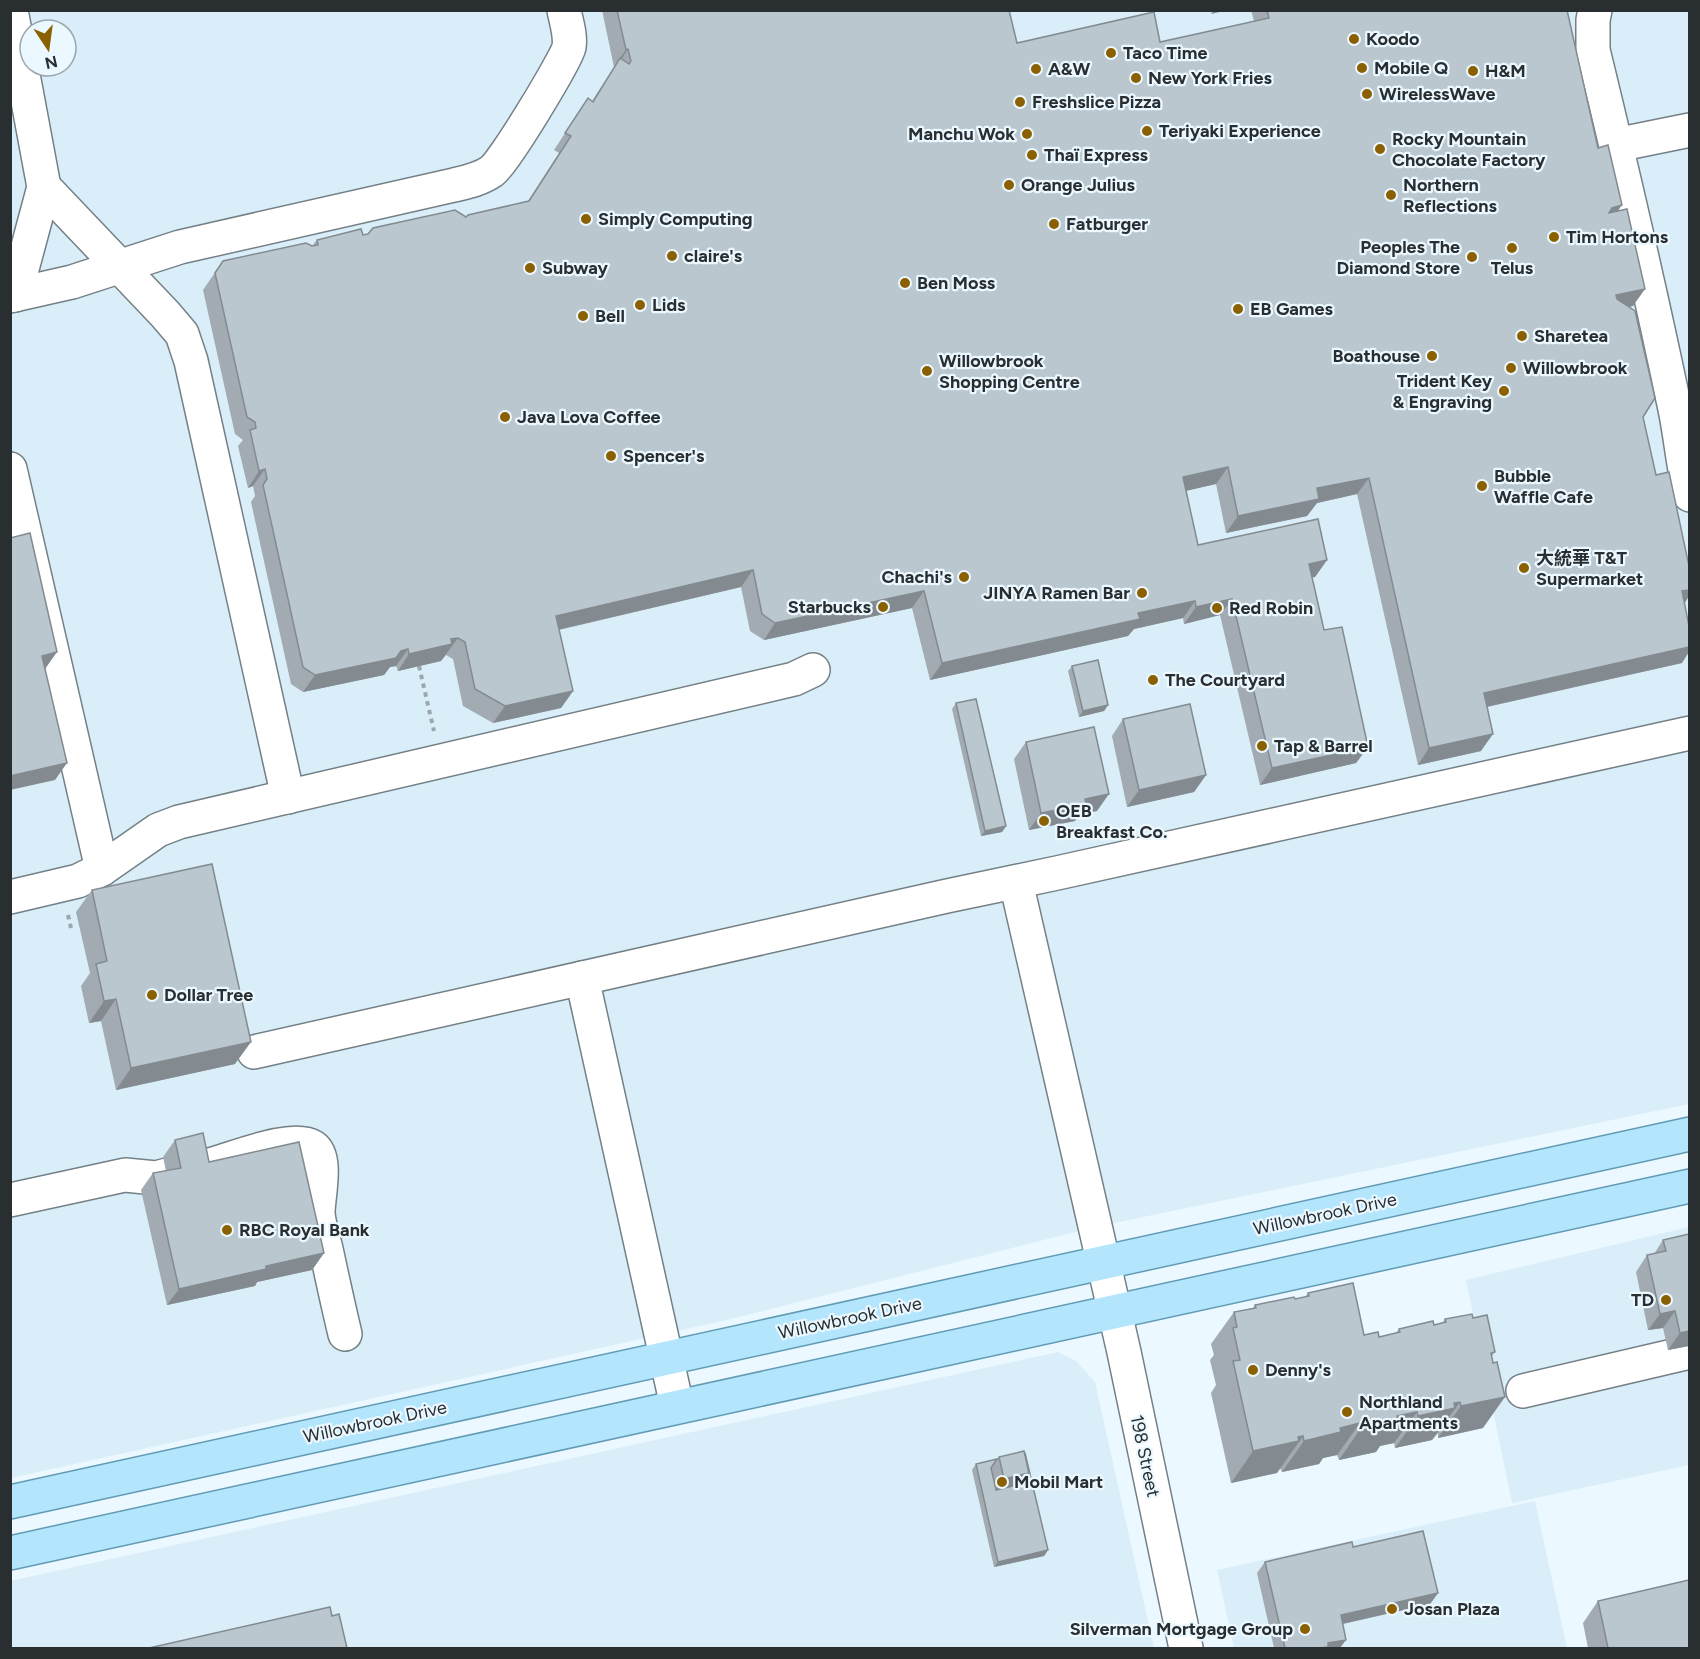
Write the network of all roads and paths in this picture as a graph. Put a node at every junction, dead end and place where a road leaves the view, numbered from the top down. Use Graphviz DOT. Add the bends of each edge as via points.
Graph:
graph roads {
  1 [pos="11,10"];
  2 [pos="564,10"];
  3 [pos="1595,10"];
  4 [pos="1689,130"];
  5 [pos="1616,145"];
  6 [pos="44,187"];
  7 [pos="121,267"];
  8 [pos="13,295"];
  9 [pos="10,469"];
  10 [pos="1689,495"];
  11 [pos="419,666"];
  12 [pos="813,670"];
  13 [pos="429,712"];
  14 [pos="1689,733"];
  15 [pos="288,796"];
  16 [pos="102,869"];
  17 [pos="1016,882"];
  18 [pos="10,897"];
  19 [pos="582,978"];
  20 [pos="254,1052"];
  21 [pos="1689,1134"];
  22 [pos="250,1152"];
  23 [pos="125,1175"];
  24 [pos="1689,1186"];
  25 [pos="10,1200"];
  26 [pos="1103,1263"];
  27 [pos="1114,1311"];
  28 [pos="345,1334"];
  29 [pos="1689,1352"];
  30 [pos="666,1358"];
  31 [pos="1523,1391"];
  32 [pos="677,1406"];
  33 [pos="10,1502"];
  34 [pos="10,1553"];
  35 [pos="1186,1648"];
  1 -- 6 [label="street"];
  2 -- 7 [label="street" via="569,46 566,55 494,171 453,185 180,247"];
  3 -- 5 [label="street" via="1593,50"];
  4 -- 5 [label="street"];
  5 -- 10 [label="street" via="1673,397"];
  6 -- 7 [label="street"];
  6 -- 8 [label="street"];
  7 -- 8 [label="street"];
  7 -- 15 [label="street" via="182,334 191,361"];
  9 -- 16 [label="street"];
  11 -- 13 [label="path"];
  12 -- 15 [label="street" via="794,679"];
  14 -- 17 [label="street"];
  15 -- 16 [label="street" via="158,830"];
  16 -- 18 [label="street" via="78,881"];
  17 -- 19 [label="street"];
  17 -- 26 [label="street, 198 Street"];
  19 -- 20 [label="street"];
  19 -- 30 [label="street"];
  21 -- 26 [label="main road, Willowbrook Drive"];
  22 -- 23 [label="street" via="218,1164 156,1178"];
  22 -- 23 [label="street" via="211,1143 153,1156"];
  22 -- 28 [label="street" via="302,1143 320,1156 318,1215"];
  23 -- 25 [label="street"];
  24 -- 27 [label="main road"];
  26 -- 27 [label="street, 198 Street"];
  26 -- 30 [label="main road, Willowbrook Drive"];
  27 -- 32 [label="main road"];
  27 -- 35 [label="street, 198 Street"];
  29 -- 31 [label="street"];
  30 -- 32 [label="street"];
  30 -- 33 [label="main road, Willowbrook Drive"];
  32 -- 34 [label="main road"];
}
